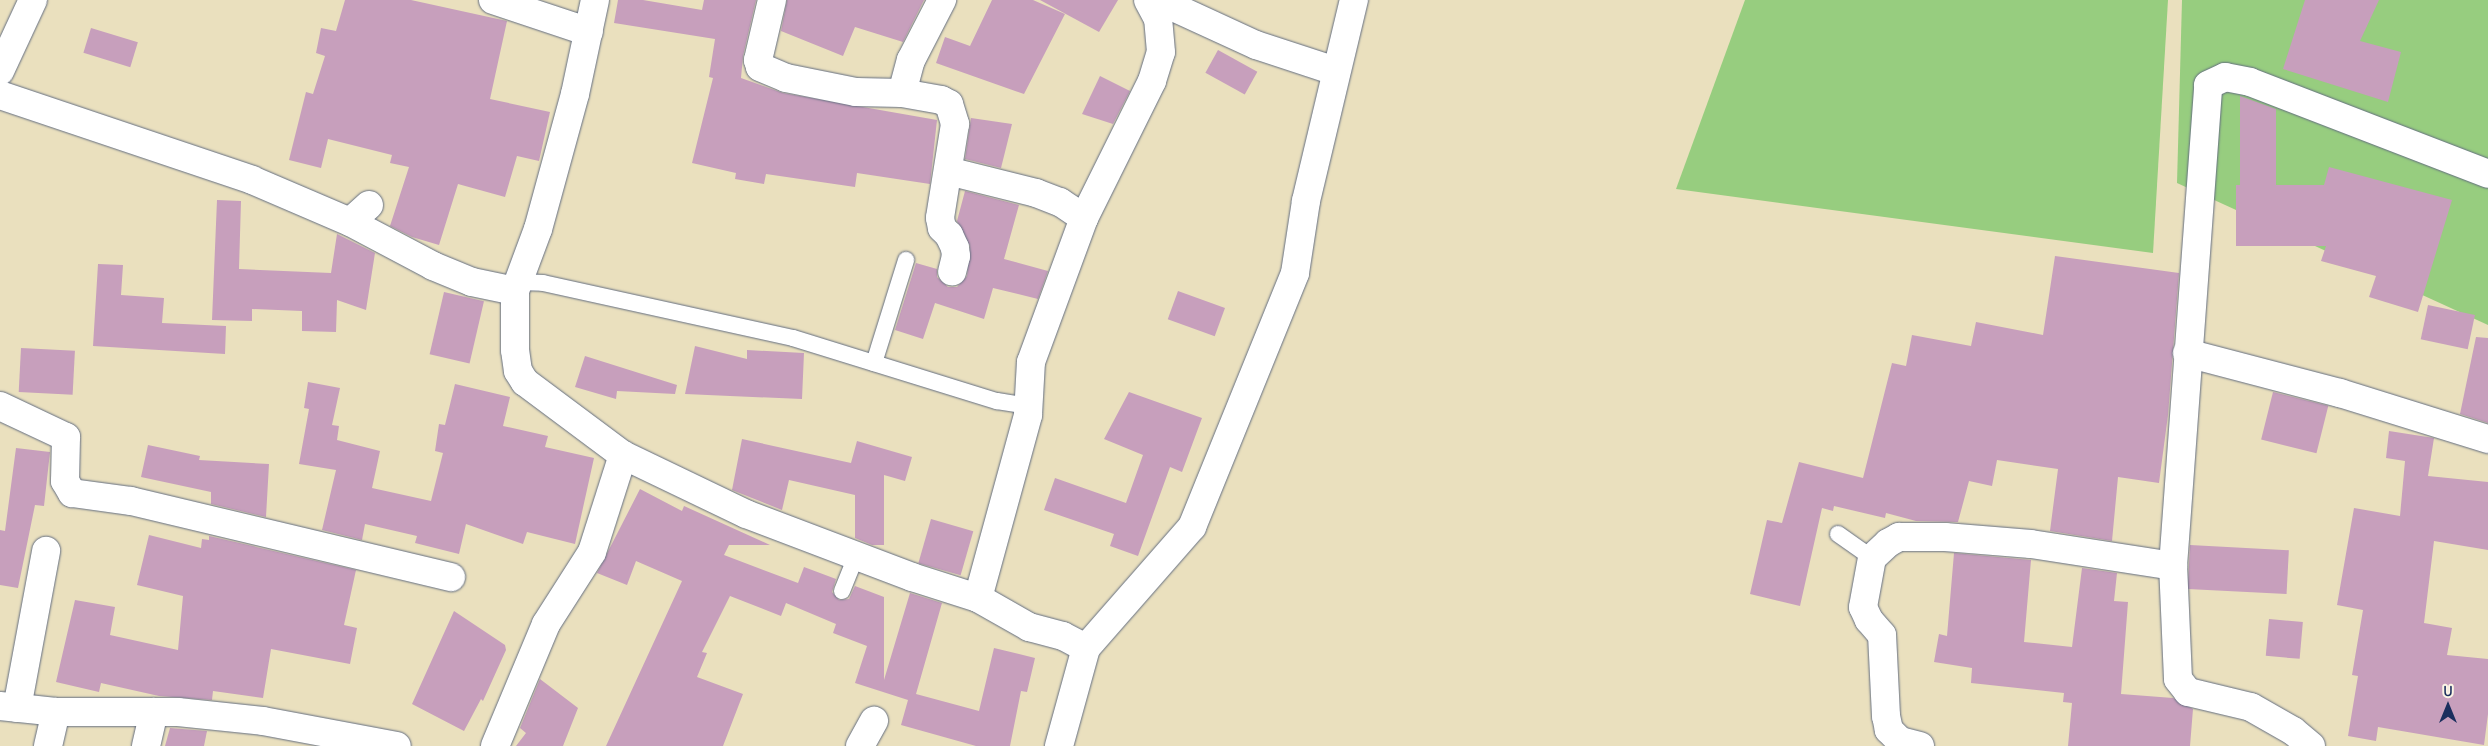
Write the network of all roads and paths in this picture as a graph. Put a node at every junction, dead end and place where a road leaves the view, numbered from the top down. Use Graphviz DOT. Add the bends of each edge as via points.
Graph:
graph roads {
  1 [pos="33,0"];
  2 [pos="493,0"];
  3 [pos="595,0"];
  4 [pos="772,0"];
  5 [pos="942,0"];
  6 [pos="1148,0"];
  7 [pos="1158,0"];
  8 [pos="1354,0"];
  9 [pos="590,32"];
  10 [pos="0,71"];
  11 [pos="1335,72"];
  12 [pos="902,93"];
  13 [pos="0,95"];
  14 [pos="948,171"];
  15 [pos="2488,174"];
  16 [pos="1084,218"];
  17 [pos="906,260"];
  18 [pos="952,272"];
  19 [pos="517,287"];
  20 [pos="2187,353"];
  21 [pos="874,363"];
  22 [pos="0,406"];
  23 [pos="1028,406"];
  24 [pos="2488,439"];
  25 [pos="623,455"];
  26 [pos="1838,534"];
  27 [pos="46,551"];
  28 [pos="856,556"];
  29 [pos="1872,558"];
  30 [pos="2173,566"];
  31 [pos="451,577"];
  32 [pos="842,591"];
  33 [pos="978,598"];
  34 [pos="1086,648"];
  35 [pos="8,707"];
  36 [pos="56,712"];
  37 [pos="154,712"];
  38 [pos="874,722"];
  39 [pos="48,746"];
  40 [pos="146,746"];
  41 [pos="397,746"];
  42 [pos="495,746"];
  43 [pos="860,746"];
  44 [pos="1059,746"];
  45 [pos="1920,746"];
  46 [pos="2311,746"];
  1 -- 10 [label="street"];
  2 -- 9 [label="street"];
  3 -- 9 [label="street"];
  4 -- 12 [label="street" via="758,60 760,67 786,78 856,92"];
  5 -- 12 [label="street" via="911,60"];
  6 -- 16 [label="street" via="1158,19 1162,52 1152,81"];
  7 -- 11 [label="street" via="1256,45"];
  8 -- 11 [label="street"];
  9 -- 19 [label="street" via="538,229"];
  11 -- 34 [label="street" via="1306,201 1294,273 1192,527"];
  12 -- 14 [label="street" via="949,104 955,124"];
  13 -- 19 [label="street" via="360,214 432,266 472,282"];
  14 -- 16 [label="street" via="1036,193 1060,202"];
  14 -- 18 [label="street" via="940,218 956,256"];
  15 -- 20 [label="street" via="2250,82 2225,77 2208,85"];
  16 -- 23 [label="street" via="1031,362"];
  17 -- 21 [label="lane"];
  19 -- 21 [label="lane" via="543,283 759,330"];
  19 -- 25 [label="street" via="515,350 518,371 525,382"];
  20 -- 24 [label="street" via="2340,393"];
  20 -- 30 [label="street"];
  21 -- 23 [label="lane" via="997,401"];
  22 -- 31 [label="street" via="66,437 65,481 72,493 132,501"];
  23 -- 33 [label="street"];
  25 -- 28 [label="street" via="746,514"];
  25 -- 42 [label="street" via="592,552 546,624"];
  26 -- 29 [label="lane"];
  27 -- 35 [label="street"];
  28 -- 32 [label="lane"];
  28 -- 33 [label="street"];
  29 -- 30 [label="street" via="1899,537 1945,537 2031,544"];
  29 -- 45 [label="street" via="1863,607 1882,635 1889,730 1900,741"];
  30 -- 46 [label="street" via="2180,686 2188,692 2251,707 2293,730"];
  33 -- 34 [label="street" via="1030,627 1063,636"];
  34 -- 44 [label="street"];
  35 -- 36 [label="street"];
  36 -- 37 [label="street"];
  36 -- 39 [label="street"];
  37 -- 40 [label="street"];
  37 -- 41 [label="street" via="263,722"];
  38 -- 43 [label="street"];
}
